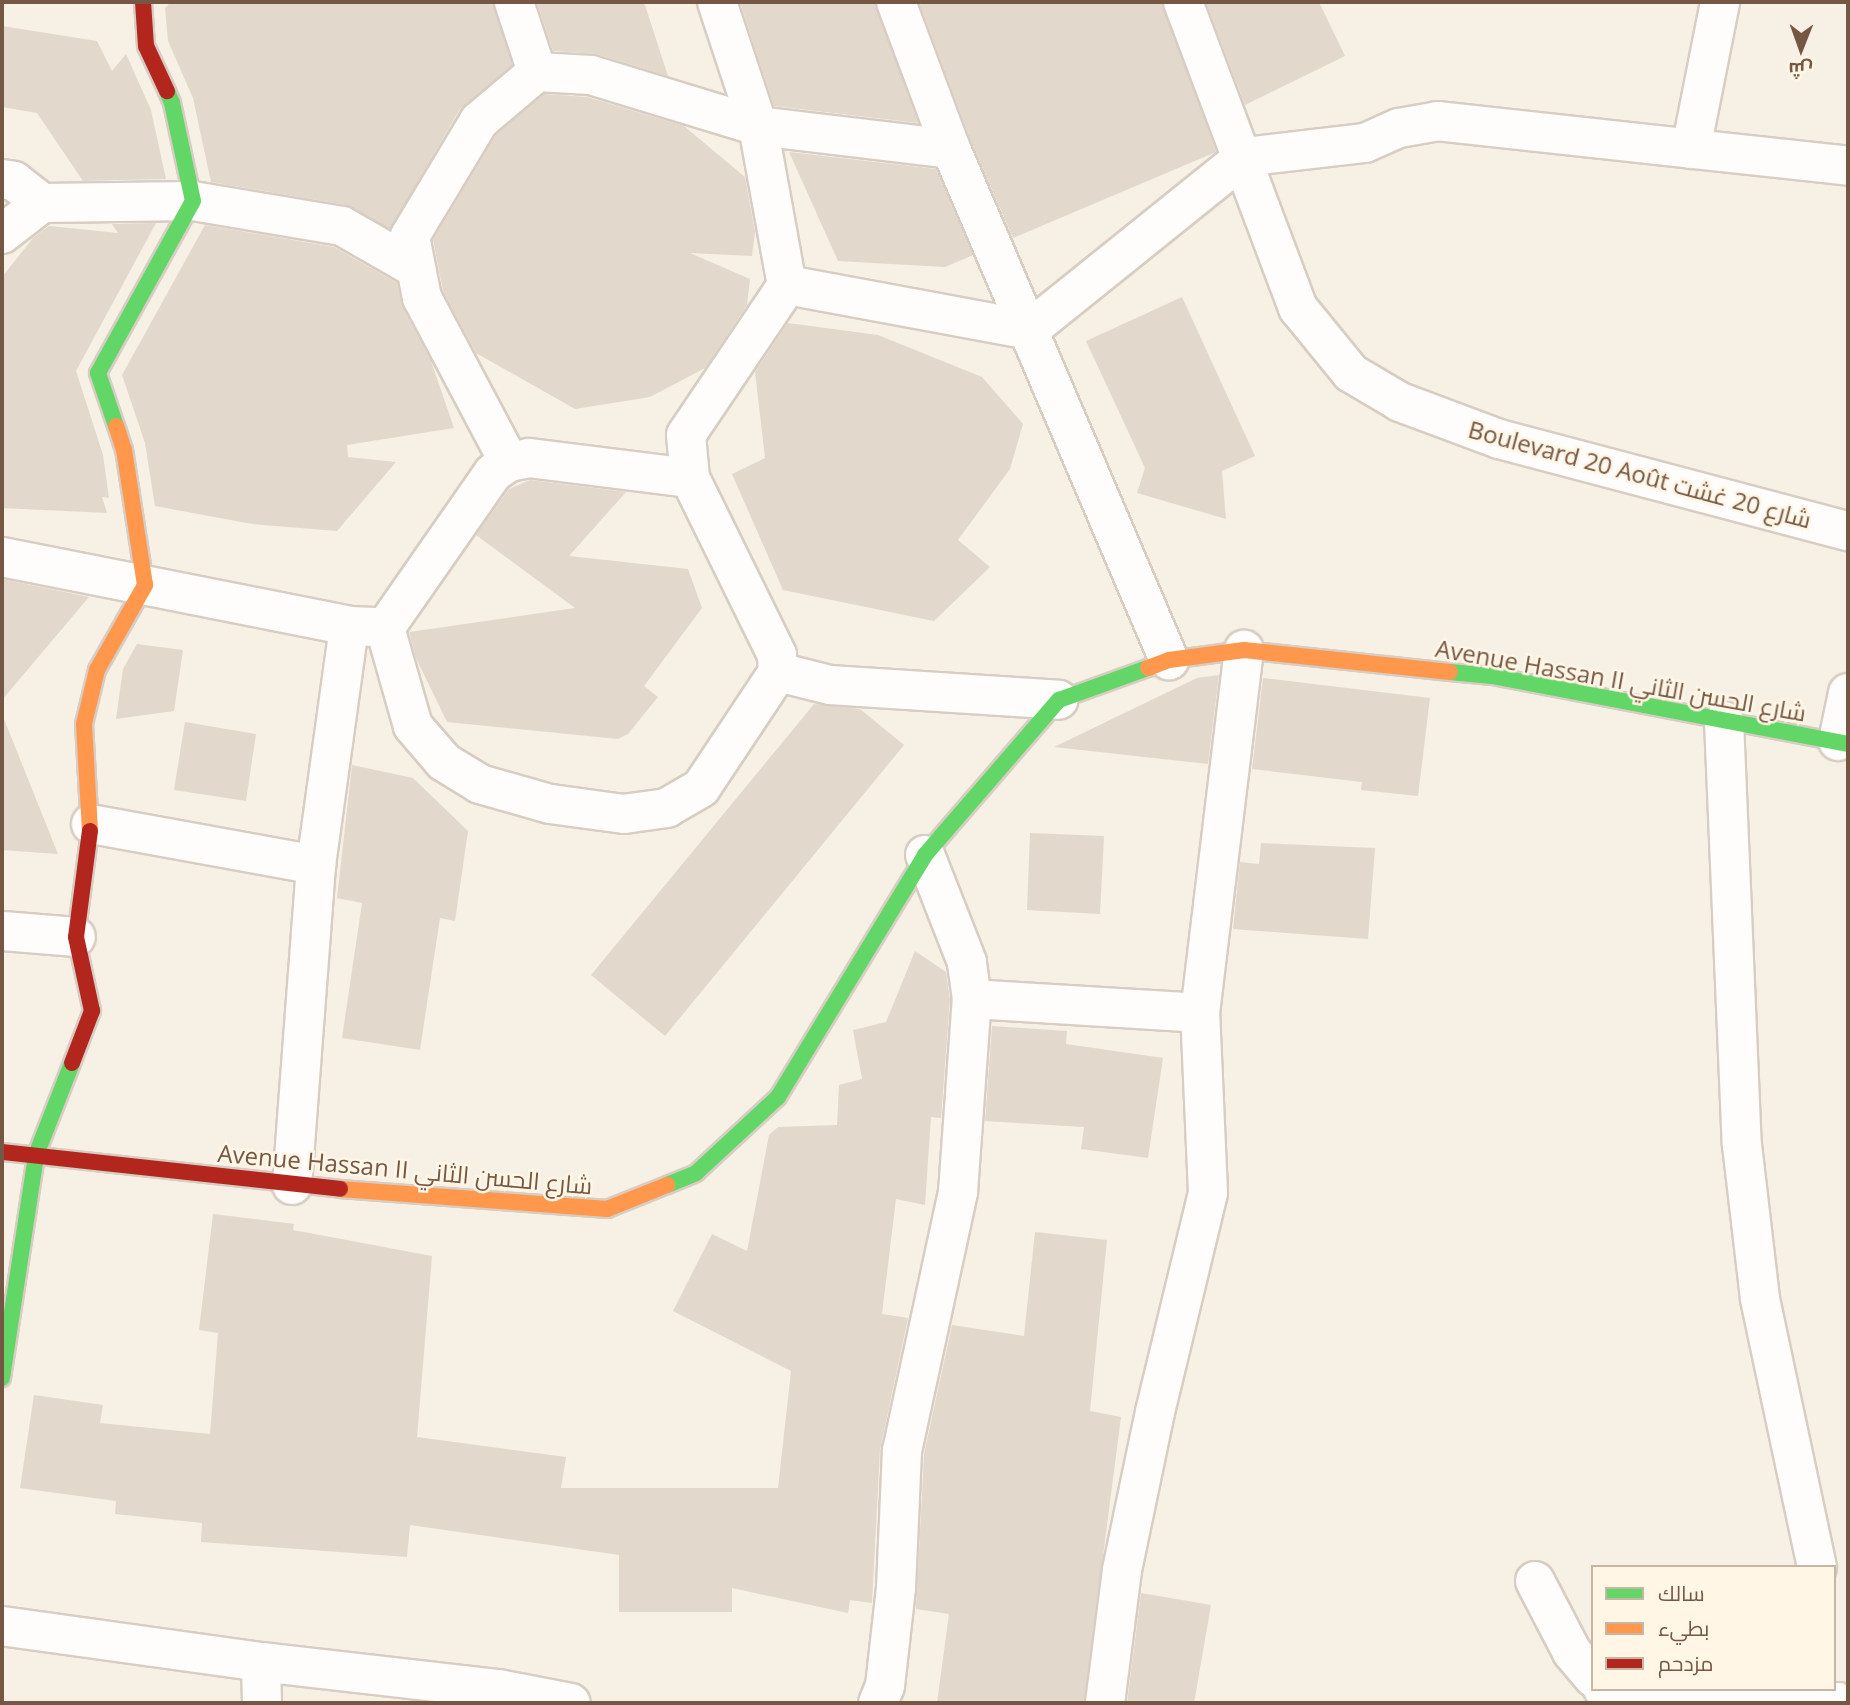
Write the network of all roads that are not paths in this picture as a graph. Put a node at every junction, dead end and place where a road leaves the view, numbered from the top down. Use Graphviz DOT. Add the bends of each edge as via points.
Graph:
graph roads {
  1 [pos="143,2"];
  2 [pos="514,2"];
  3 [pos="716,2"];
  4 [pos="896,2"];
  5 [pos="1183,2"];
  6 [pos="1720,2"];
  7 [pos="537,72"];
  8 [pos="758,126"];
  9 [pos="951,149"];
  10 [pos="1691,149"];
  11 [pos="1244,157"];
  12 [pos="1848,166"];
  13 [pos="2,179"];
  14 [pos="193,201"];
  15 [pos="42,203"];
  16 [pos="2,234"];
  17 [pos="415,268"];
  18 [pos="787,285"];
  19 [pos="1029,330"];
  20 [pos="509,462"];
  21 [pos="690,478"];
  22 [pos="1848,531"];
  23 [pos="2,557"];
  24 [pos="145,585"];
  25 [pos="367,627"];
  26 [pos="1244,650"];
  27 [pos="1169,660"];
  28 [pos="778,672"];
  29 [pos="1848,692"];
  30 [pos="1059,700"];
  31 [pos="1724,720"];
  32 [pos="1843,742"];
  33 [pos="90,824"];
  34 [pos="925,855"];
  35 [pos="316,865"];
  36 [pos="2,931"];
  37 [pos="76,937"];
  38 [pos="972,999"];
  39 [pos="1200,1013"];
  40 [pos="2,1152"];
  41 [pos="36,1155"];
  42 [pos="292,1185"];
  43 [pos="2,1378"];
  44 [pos="1817,1565"];
  45 [pos="1535,1581"];
  46 [pos="2,1626"];
  47 [pos="261,1662"];
  48 [pos="1591,1675"];
  49 [pos="1759,1691"];
  50 [pos="1837,1692"];
  51 [pos="262,1703"];
  52 [pos="571,1703"];
  53 [pos="878,1703"];
  54 [pos="1105,1703"];
  1 -- 14 [label="street" via="146,46 172,103"];
  2 -- 7 [label="street"];
  3 -- 8 [label="street"];
  4 -- 9 [label="street"];
  5 -- 11 [label="street, Boulevard 20 Août شارع 20 غشت"];
  6 -- 10 [label="street"];
  7 -- 8 [label="street" via="592,75"];
  7 -- 17 [label="street" via="479,121 410,236"];
  8 -- 9 [label="street"];
  8 -- 18 [label="street"];
  9 -- 19 [label="street"];
  10 -- 11 [label="street" via="1437,121 1399,128 1364,143"];
  10 -- 12 [label="street"];
  11 -- 19 [label="street"];
  11 -- 22 [label="street, Boulevard 20 Août شارع 20 غشت" via="1298,308 1351,373 1400,401 1499,439"];
  13 -- 15 [label="street" via="14,181"];
  14 -- 15 [label="street"];
  14 -- 17 [label="street" via="342,226"];
  14 -- 24 [label="street" via="98,373 124,450"];
  15 -- 16 [label="street"];
  17 -- 20 [label="street" via="422,298"];
  18 -- 19 [label="street"];
  18 -- 21 [label="street" via="686,435"];
  19 -- 27 [label="street"];
  20 -- 21 [label="street" via="529,458"];
  20 -- 25 [label="street" via="493,473"];
  21 -- 28 [label="street" via="777,655"];
  23 -- 24 [label="street"];
  24 -- 25 [label="street"];
  24 -- 33 [label="street" via="97,670 85,724"];
  25 -- 28 [label="street" via="413,726 444,762 481,784 539,801 624,814 667,808 701,788"];
  25 -- 35 [label="street"];
  26 -- 27 [label="street, Avenue Hassan II شارع الحسن الثاني"];
  26 -- 31 [label="street, Avenue Hassan II شارع الحسن الثاني" via="1492,676"];
  26 -- 39 [label="street"];
  27 -- 30 [label="street, Avenue Hassan II شارع الحسن الثاني"];
  28 -- 30 [label="street" via="830,685"];
  29 -- 32 [label="street"];
  30 -- 34 [label="street, Avenue Hassan II شارع الحسن الثاني"];
  31 -- 32 [label="street, Avenue Hassan II شارع الحسن الثاني"];
  31 -- 44 [label="street" via="1744,1158 1760,1298"];
  33 -- 35 [label="street"];
  33 -- 37 [label="street"];
  34 -- 38 [label="street" via="967,962"];
  34 -- 42 [label="street, Avenue Hassan II شارع الحسن الثاني" via="778,1097 696,1173 607,1209"];
  35 -- 42 [label="street"];
  36 -- 37 [label="street"];
  37 -- 41 [label="street" via="92,1011"];
  38 -- 39 [label="street"];
  38 -- 53 [label="street" via="958,1192 902,1451 895,1588 885,1686"];
  39 -- 54 [label="street" via="1208,1193 1122,1570"];
  40 -- 41 [label="street, Avenue Hassan II شارع الحسن الثاني"];
  41 -- 42 [label="street, Avenue Hassan II شارع الحسن الثاني"];
  41 -- 43 [label="street"];
  45 -- 48 [label="street" via="1572,1652"];
  46 -- 47 [label="street"];
  47 -- 51 [label="street"];
  47 -- 52 [label="street" via="498,1689"];
  49 -- 50 [label="street"];
}
